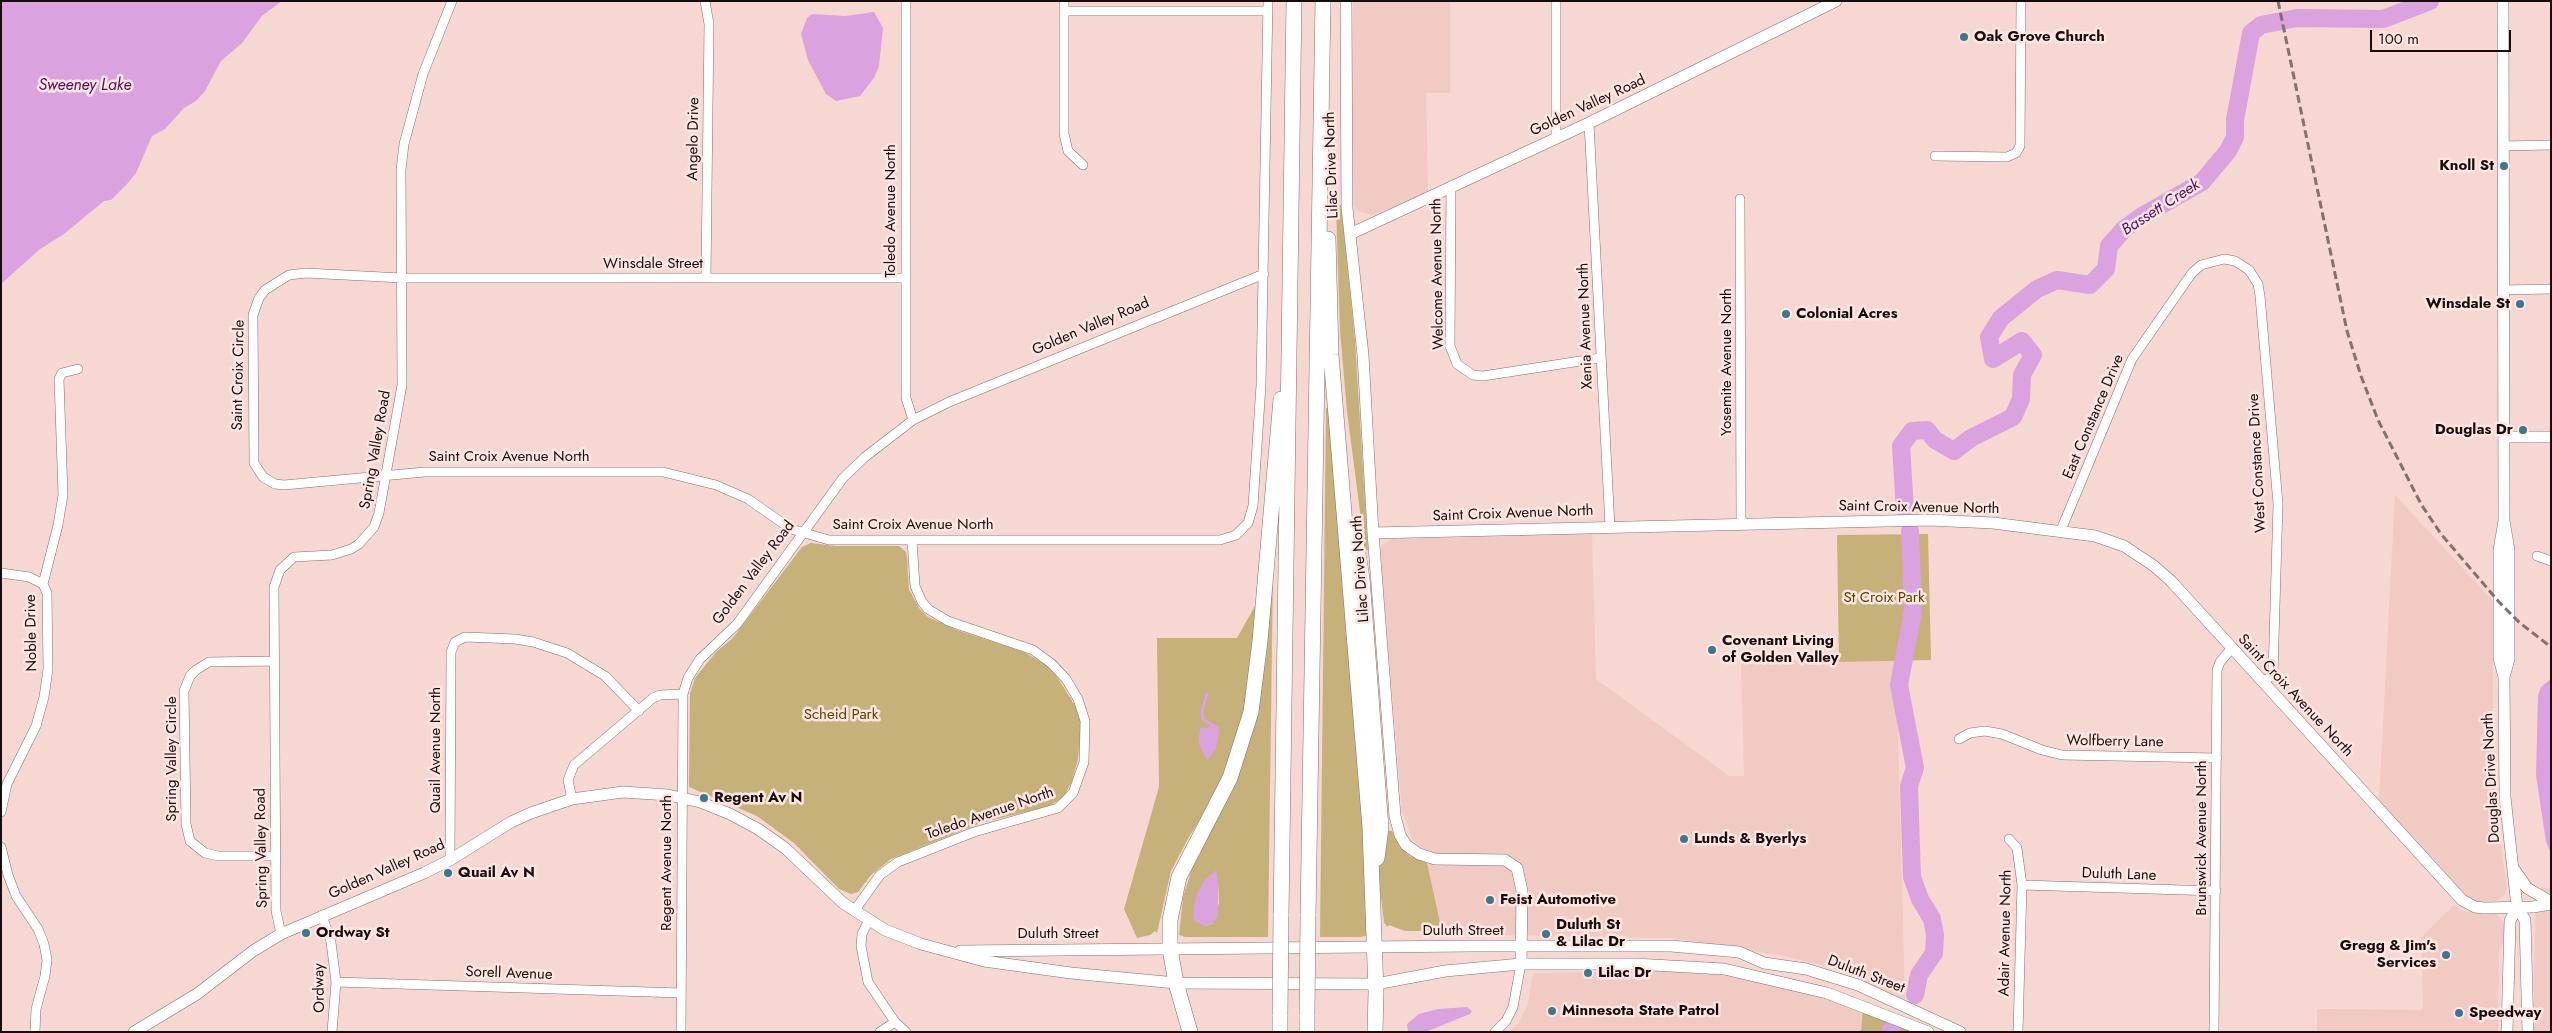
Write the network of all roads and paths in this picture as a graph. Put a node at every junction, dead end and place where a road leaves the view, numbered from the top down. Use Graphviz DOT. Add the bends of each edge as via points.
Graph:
graph roads {
  1 [pos="452,1"];
  2 [pos="705,1"];
  3 [pos="906,1"];
  4 [pos="1294,1"];
  5 [pos="1322,1"];
  6 [pos="1346,1"];
  7 [pos="1556,1"];
  8 [pos="1836,1"];
  9 [pos="2021,1"];
  10 [pos="2503,1"];
  11 [pos="1064,6"];
  12 [pos="1268,6"];
  13 [pos="1589,124"];
  14 [pos="1321,125"];
  15 [pos="1556,138"];
  16 [pos="2551,145"];
  17 [pos="2503,146"];
  18 [pos="1935,156"];
  19 [pos="1083,165"];
  20 [pos="1451,186"];
  21 [pos="1740,199"];
  22 [pos="1350,234"];
  23 [pos="2250,270"];
  24 [pos="1264,274"];
  25 [pos="706,277"];
  26 [pos="402,278"];
  27 [pos="905,278"];
  28 [pos="2551,289"];
  29 [pos="2504,290"];
  30 [pos="1289,345"];
  31 [pos="1600,358"];
  32 [pos="78,369"];
  33 [pos="913,420"];
  34 [pos="2504,437"];
  35 [pos="2551,437"];
  36 [pos="386,474"];
  37 [pos="1741,524"];
  38 [pos="1610,527"];
  39 [pos="2061,530"];
  40 [pos="803,533"];
  41 [pos="1373,533"];
  42 [pos="912,540"];
  43 [pos="2537,556"];
  44 [pos="2551,561"];
  45 [pos="1,573"];
  46 [pos="43,584"];
  47 [pos="2231,649"];
  48 [pos="274,661"];
  49 [pos="2264,683"];
  50 [pos="683,694"];
  51 [pos="638,711"];
  52 [pos="1959,739"];
  53 [pos="2217,758"];
  54 [pos="682,798"];
  55 [pos="572,799"];
  56 [pos="1,812"];
  57 [pos="2009,839"];
  58 [pos="1,847"];
  59 [pos="275,856"];
  60 [pos="450,860"];
  61 [pos="2512,866"];
  62 [pos="2022,885"];
  63 [pos="2216,891"];
  64 [pos="2551,903"];
  65 [pos="2517,907"];
  66 [pos="854,910"];
  67 [pos="322,915"];
  68 [pos="869,920"];
  69 [pos="281,934"];
  70 [pos="1521,946"];
  71 [pos="1374,947"];
  72 [pos="1170,949"];
  73 [pos="950,951"];
  74 [pos="1521,964"];
  75 [pos="336,982"];
  76 [pos="1176,983"];
  77 [pos="1376,984"];
  78 [pos="681,993"];
  79 [pos="895,1022"];
  80 [pos="35,1032"];
  81 [pos="134,1032"];
  82 [pos="332,1032"];
  83 [pos="681,1032"];
  84 [pos="880,1032"];
  85 [pos="906,1032"];
  86 [pos="1190,1032"];
  87 [pos="1280,1032"];
  88 [pos="1307,1032"];
  89 [pos="1375,1032"];
  90 [pos="1496,1032"];
  91 [pos="1928,1032"];
  92 [pos="1960,1032"];
  93 [pos="2018,1032"];
  94 [pos="2214,1032"];
  95 [pos="2508,1032"];
  96 [pos="2528,1032"];
  1 -- 26 [label="street, Spring Valley Road" via="423,74 404,144 401,170"];
  2 -- 25 [label="street, Angelo Drive" via="709,24"];
  3 -- 27 [label="street, Toledo Avenue North"];
  4 -- 30 [label="highway"];
  5 -- 14 [label="highway"];
  6 -- 22 [label="street, Lilac Drive North" via="1346,184"];
  7 -- 15 [label="street"];
  8 -- 13 [label="street, Golden Valley Road"];
  9 -- 18 [label="street" via="2020,146 2016,153 2007,157"];
  10 -- 17 [label="street, Douglas Drive North"];
  11 -- 12 [label="street"];
  11 -- 19 [label="street" via="1064,134 1068,152"];
  12 -- 24 [label="street"];
  13 -- 15 [label="street, Golden Valley Road"];
  13 -- 31 [label="street, Xenia Avenue North"];
  14 -- 71 [label="highway" via="1335,399 1370,828"];
  14 -- 88 [label="highway, bridge"];
  15 -- 20 [label="street, Golden Valley Road"];
  16 -- 17 [label="street"];
  17 -- 29 [label="street, Douglas Drive North"];
  20 -- 22 [label="street, Golden Valley Road"];
  20 -- 31 [label="street, Welcome Avenue North" via="1450,346 1457,364 1473,375 1484,376"];
  21 -- 37 [label="street, Yosemite Avenue North"];
  22 -- 41 [label="street, Lilac Drive North" via="1363,355"];
  23 -- 39 [label="street, East Constance Drive" via="2224,259 2201,265 2192,273 2132,359"];
  23 -- 49 [label="street, West Constance Drive" via="2260,296 2278,504 2273,674"];
  24 -- 33 [label="street, Golden Valley Road" via="948,402"];
  24 -- 42 [label="street, Saint Croix Avenue North" via="1254,495 1251,516 1236,535 1220,540"];
  25 -- 26 [label="street, Winsdale Street"];
  25 -- 27 [label="street, Winsdale Street"];
  26 -- 36 [label="street, Spring Valley Road" via="402,385"];
  26 -- 36 [label="street, Saint Croix Circle" via="289,275 265,290 255,306 252,324 252,454 263,477 284,485"];
  27 -- 33 [label="street, Toledo Avenue North" via="906,398"];
  28 -- 29 [label="street"];
  29 -- 34 [label="street, Douglas Drive North"];
  30 -- 72 [label="highway" via="1277,422 1260,641 1251,712 1230,778 1179,877 1170,920"];
  30 -- 87 [label="highway, bridge"];
  31 -- 38 [label="street, Xenia Avenue North"];
  32 -- 46 [label="street, Noble Drive" via="62,373 59,378 63,495"];
  33 -- 40 [label="street, Golden Valley Road" via="843,478"];
  34 -- 35 [label="street"];
  34 -- 61 [label="street, Douglas Drive North" via="2499,658 2504,677 2505,797"];
  36 -- 40 [label="street, Saint Croix Avenue North" via="663,472 716,485 748,499 791,529"];
  36 -- 48 [label="street, Spring Valley Road" via="374,527 359,544 332,555 294,557 280,570 274,587"];
  37 -- 38 [label="street, Saint Croix Avenue North"];
  37 -- 39 [label="street, Saint Croix Avenue North" via="1930,520"];
  38 -- 41 [label="street, Saint Croix Avenue North"];
  39 -- 47 [label="street, Saint Croix Avenue North" via="2095,536 2124,546 2154,566"];
  40 -- 42 [label="street, Saint Croix Avenue North" via="828,540"];
  40 -- 50 [label="street, Golden Valley Road" via="737,624 700,659"];
  41 -- 70 [label="street, Lilac Drive North" via="1395,816 1400,835 1406,846 1426,857 1505,860 1517,868 1522,891"];
  42 -- 66 [label="street, Toledo Avenue North" via="915,586 928,610 948,621 1032,650 1066,679 1078,699 1085,721 1084,762 1073,793 1058,808 986,828 898,862 880,875"];
  43 -- 44 [label="street"];
  45 -- 46 [label="street" via="29,577"];
  46 -- 56 [label="street, Noble Drive" via="47,593 48,669 44,697 36,726 7,784"];
  47 -- 49 [label="street, Saint Croix Avenue North"];
  47 -- 53 [label="street, Brunswick Avenue North" via="2217,670"];
  48 -- 59 [label="street, Spring Valley Road"];
  48 -- 59 [label="street, Spring Valley Circle" via="209,662 190,676 184,691 186,824 190,841 205,853 218,856"];
  49 -- 65 [label="street, Saint Croix Avenue North" via="2462,900 2475,907"];
  50 -- 51 [label="street" via="660,695"];
  50 -- 54 [label="street, Regent Avenue North"];
  51 -- 55 [label="street" via="574,765 568,780"];
  51 -- 60 [label="street, Quail Avenue North" via="605,676 567,653 515,639 464,637 455,642 451,652"];
  52 -- 53 [label="street, Wolfberry Lane" via="1985,731 2062,755"];
  53 -- 63 [label="street, Brunswick Avenue North"];
  54 -- 55 [label="street, Duluth Street" via="623,792"];
  54 -- 66 [label="street, Duluth Street" via="730,814 758,829 785,848"];
  54 -- 78 [label="street, Regent Avenue North"];
  55 -- 60 [label="street, Golden Valley Road" via="511,822"];
  57 -- 62 [label="street, Adair Avenue North" via="2017,848"];
  58 -- 80 [label="street" via="16,896 38,929 47,960 36,1009"];
  59 -- 69 [label="street, Spring Valley Road" via="276,911"];
  60 -- 67 [label="street, Golden Valley Road"];
  61 -- 64 [label="street" via="2527,888"];
  61 -- 65 [label="street, Douglas Drive North"];
  62 -- 63 [label="street, Duluth Lane"];
  62 -- 93 [label="street, Adair Avenue North"];
  63 -- 94 [label="street, Brunswick Avenue North"];
  64 -- 65 [label="street, Saint Croix Avenue North"];
  65 -- 95 [label="street, Douglas Drive North" via="2510,921"];
  65 -- 96 [label="street, Douglas Drive North" via="2525,920"];
  66 -- 68 [label="street, Duluth Street"];
  67 -- 69 [label="street, Golden Valley Road"];
  67 -- 75 [label="street, Ordway"];
  68 -- 73 [label="street, Duluth Street" via="901,937"];
  68 -- 79 [label="street" via="860,946 868,982"];
  69 -- 81 [label="street, Golden Valley Road" via="198,994"];
  70 -- 71 [label="street, Duluth Street"];
  70 -- 74 [label="street, Lilac Drive North"];
  70 -- 92 [label="street, Duluth Street" via="1671,946 1739,952 1764,963 1806,969 1858,985"];
  71 -- 72 [label="street, Duluth Street"];
  71 -- 77 [label="highway"];
  72 -- 73 [label="street, Duluth Street"];
  72 -- 76 [label="highway"];
  73 -- 76 [label="street, Duluth Street" via="1004,964"];
  74 -- 77 [label="street, Duluth Street" via="1445,971"];
  74 -- 90 [label="street, Lilac Drive North" via="1513,1007"];
  74 -- 91 [label="street, Duluth Street" via="1635,964 1724,969 1827,993"];
  75 -- 78 [label="street, Sorell Avenue"];
  75 -- 82 [label="street, Ordway"];
  76 -- 77 [label="street, Duluth Street"];
  76 -- 86 [label="highway"];
  77 -- 89 [label="highway"];
  78 -- 83 [label="street, Regent Avenue North"];
  79 -- 84 [label="street"];
  79 -- 85 [label="street"];
}
